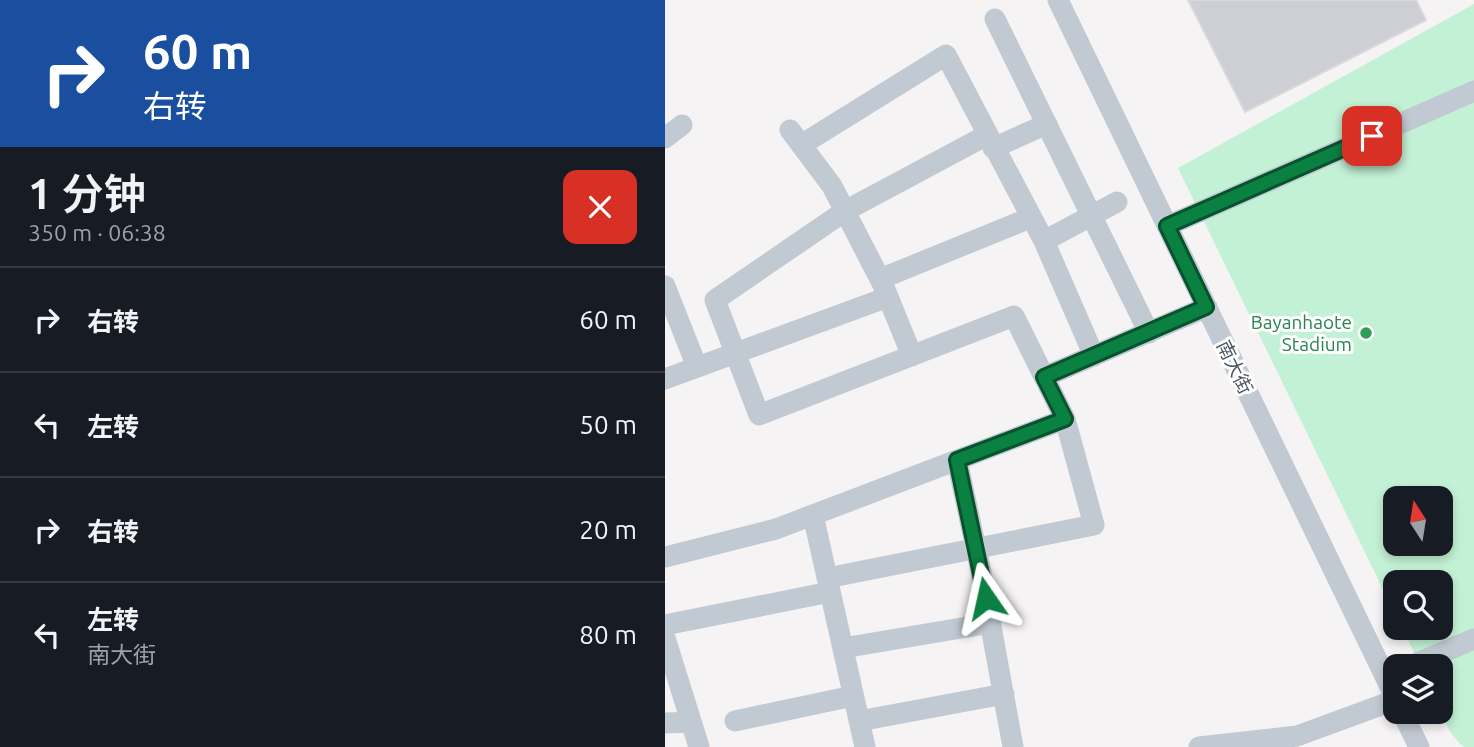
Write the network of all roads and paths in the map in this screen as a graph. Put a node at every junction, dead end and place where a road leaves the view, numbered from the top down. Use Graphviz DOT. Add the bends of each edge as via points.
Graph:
graph roads {
  1 [pos="1058,0"];
  2 [pos="995,19"];
  3 [pos="1474,91"];
  4 [pos="1047,124"];
  5 [pos="683,125"];
  6 [pos="665,138"];
  7 [pos="990,142"];
  8 [pos="1117,202"];
  9 [pos="845,212"];
  10 [pos="1092,216"];
  11 [pos="1030,218"];
  12 [pos="1167,226"];
  13 [pos="1044,241"];
  14 [pos="665,286"];
  15 [pos="884,288"];
  16 [pos="1206,307"];
  17 [pos="1149,333"];
  18 [pos="735,352"];
  19 [pos="912,356"];
  20 [pos="1094,356"];
  21 [pos="697,367"];
  22 [pos="1044,377"];
  23 [pos="665,379"];
  24 [pos="1065,419"];
  25 [pos="957,460"];
  26 [pos="813,515"];
  27 [pos="976,547"];
  28 [pos="665,557"];
  29 [pos="829,585"];
  30 [pos="991,623"];
  31 [pos="665,625"];
  32 [pos="665,638"];
  33 [pos="1474,639"];
  34 [pos="843,648"];
  35 [pos="1439,654"];
  36 [pos="1383,660"];
  37 [pos="669,661"];
  38 [pos="1004,694"];
  39 [pos="853,696"];
  40 [pos="1383,703"];
  41 [pos="735,721"];
  42 [pos="859,721"];
  43 [pos="691,722"];
  44 [pos="665,723"];
  45 [pos="1408,724"];
  46 [pos="699,747"];
  47 [pos="865,747"];
  48 [pos="1013,747"];
  49 [pos="1199,747"];
  50 [pos="1419,747"];
  1 -- 12 [label="street, 南大街"];
  2 -- 4 [label="street"];
  3 -- 12 [label="street"];
  4 -- 7 [label="street"];
  4 -- 10 [label="street"];
  5 -- 6 [label="street"];
  7 -- 9 [label="street"];
  7 -- 9 [label="street" via="946,55 796,138 832,186"];
  7 -- 11 [label="street"];
  8 -- 10 [label="street"];
  9 -- 15 [label="street"];
  9 -- 18 [label="street" via="715,300"];
  10 -- 13 [label="street"];
  10 -- 17 [label="street"];
  11 -- 13 [label="street"];
  11 -- 15 [label="street"];
  12 -- 16 [label="street, 南大街"];
  13 -- 20 [label="street"];
  14 -- 21 [label="street"];
  15 -- 18 [label="street"];
  15 -- 19 [label="street"];
  16 -- 17 [label="street"];
  16 -- 36 [label="street, 南大街"];
  17 -- 20 [label="street"];
  18 -- 19 [label="street" via="759,415"];
  18 -- 21 [label="street"];
  19 -- 22 [label="street" via="1014,316"];
  20 -- 22 [label="street"];
  21 -- 23 [label="street"];
  22 -- 24 [label="street"];
  24 -- 25 [label="street"];
  24 -- 27 [label="street" via="1094,525"];
  25 -- 26 [label="street"];
  25 -- 27 [label="street"];
  26 -- 28 [label="street"];
  26 -- 29 [label="street"];
  27 -- 29 [label="street"];
  27 -- 30 [label="street"];
  29 -- 31 [label="street"];
  29 -- 34 [label="street"];
  30 -- 34 [label="street"];
  30 -- 38 [label="street"];
  32 -- 37 [label="street"];
  33 -- 35 [label="street"];
  34 -- 39 [label="street"];
  37 -- 43 [label="street"];
  38 -- 42 [label="street"];
  38 -- 48 [label="street"];
  39 -- 41 [label="street"];
  39 -- 42 [label="street"];
  40 -- 49 [label="street" via="1297,736"];
  42 -- 47 [label="street"];
  43 -- 44 [label="street"];
  43 -- 46 [label="street"];
  45 -- 50 [label="street"];
}
